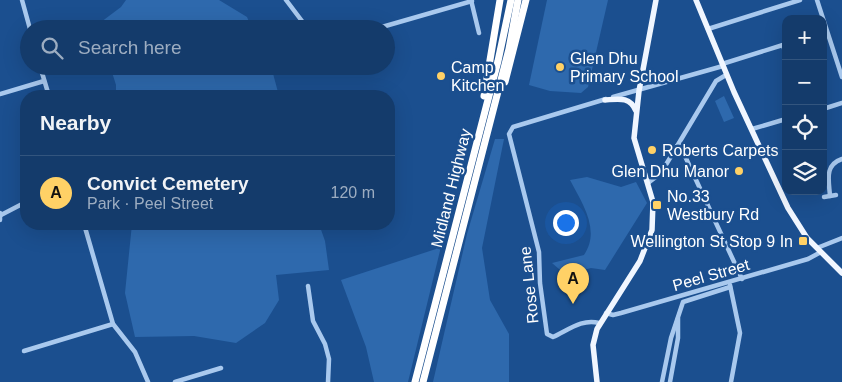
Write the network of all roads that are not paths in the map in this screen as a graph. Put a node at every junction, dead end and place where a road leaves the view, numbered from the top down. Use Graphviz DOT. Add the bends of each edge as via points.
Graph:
graph roads {
  1 [pos="22,0"];
  2 [pos="286,0"];
  3 [pos="472,0"];
  4 [pos="500,0"];
  5 [pos="510,0"];
  6 [pos="518,0"];
  7 [pos="526,0"];
  8 [pos="656,0"];
  9 [pos="696,0"];
  10 [pos="800,0"];
  11 [pos="817,0"];
  12 [pos="821,15"];
  13 [pos="28,20"];
  14 [pos="301,20"];
  15 [pos="395,23"];
  16 [pos="708,29"];
  17 [pos="480,33"];
  18 [pos="827,35"];
  19 [pos="782,45"];
  20 [pos="839,60"];
  21 [pos="722,65"];
  22 [pos="42,75"];
  23 [pos="726,75"];
  24 [pos="842,77"];
  25 [pos="44,81"];
  26 [pos="47,90"];
  27 [pos="639,91"];
  28 [pos="0,94"];
  29 [pos="605,100"];
  30 [pos="842,103"];
  31 [pos="827,108"];
  32 [pos="636,111"];
  33 [pos="782,120"];
  34 [pos="752,129"];
  35 [pos="677,146"];
  36 [pos="472,157"];
  37 [pos="842,159"];
  38 [pos="475,181"];
  39 [pos="648,183"];
  40 [pos="824,197"];
  41 [pos="20,205"];
  42 [pos="0,216"];
  43 [pos="86,230"];
  44 [pos="842,238"];
  45 [pos="819,250"];
  46 [pos="842,273"];
  47 [pos="742,279"];
  48 [pos="729,285"];
  49 [pos="308,286"];
  50 [pos="606,313"];
  51 [pos="678,316"];
  52 [pos="599,323"];
  53 [pos="113,324"];
  54 [pos="24,351"];
  55 [pos="221,368"];
  56 [pos="148,382"];
  57 [pos="175,382"];
  58 [pos="328,382"];
  59 [pos="415,382"];
  60 [pos="423,382"];
  61 [pos="597,382"];
  62 [pos="662,382"];
  63 [pos="670,382"];
  64 [pos="731,382"];
  1 -- 13 [label="street"];
  2 -- 14 [label="street"];
  3 -- 15 [label="street"];
  3 -- 17 [label="street"];
  4 -- 36 [label="highway"];
  5 -- 36 [label="highway, Midland Highway"];
  6 -- 38 [label="highway, Midland Highway" via="509,49"];
  7 -- 38 [label="highway"];
  8 -- 27 [label="main road"];
  9 -- 16 [label="main road"];
  10 -- 16 [label="street"];
  11 -- 12 [label="street"];
  16 -- 21 [label="main road"];
  18 -- 20 [label="street"];
  19 -- 21 [label="street, Rose Lane"];
  20 -- 24 [label="street"];
  21 -- 23 [label="main road"];
  21 -- 27 [label="street, Rose Lane"];
  22 -- 25 [label="street"];
  23 -- 34 [label="main road"];
  23 -- 35 [label="street" via="716,81"];
  25 -- 26 [label="street"];
  25 -- 28 [label="street"];
  27 -- 29 [label="street, Rose Lane"];
  27 -- 32 [label="main road"];
  29 -- 32 [label="main road" via="626,100"];
  29 -- 52 [label="street, Rose Lane" via="513,126 509,131 539,252 547,334 553,337 574,326"];
  30 -- 31 [label="street"];
  32 -- 39 [label="main road" via="636,148"];
  33 -- 34 [label="street"];
  34 -- 45 [label="main road" via="788,208 802,232"];
  35 -- 39 [label="street" via="659,176"];
  35 -- 47 [label="street" via="684,154"];
  36 -- 59 [label="highway, Midland Highway"];
  37 -- 40 [label="street" via="829,169 833,195"];
  38 -- 60 [label="highway, Midland Highway"];
  39 -- 50 [label="main road" via="654,208 651,237 637,266"];
  41 -- 42 [label="street"];
  43 -- 53 [label="street"];
  44 -- 45 [label="street, Peel Street"];
  45 -- 46 [label="main road"];
  45 -- 47 [label="street, Peel Street" via="815,257"];
  47 -- 48 [label="street, Peel Street"];
  48 -- 50 [label="street, Peel Street" via="621,314"];
  48 -- 51 [label="street" via="685,300"];
  48 -- 64 [label="street" via="740,333"];
  49 -- 58 [label="street" via="313,321 327,351"];
  50 -- 52 [label="main road"];
  51 -- 62 [label="street"];
  51 -- 63 [label="street" via="678,338"];
  52 -- 61 [label="main road" via="593,345"];
  53 -- 54 [label="street"];
  53 -- 56 [label="street" via="135,352"];
  55 -- 57 [label="street"];
}
